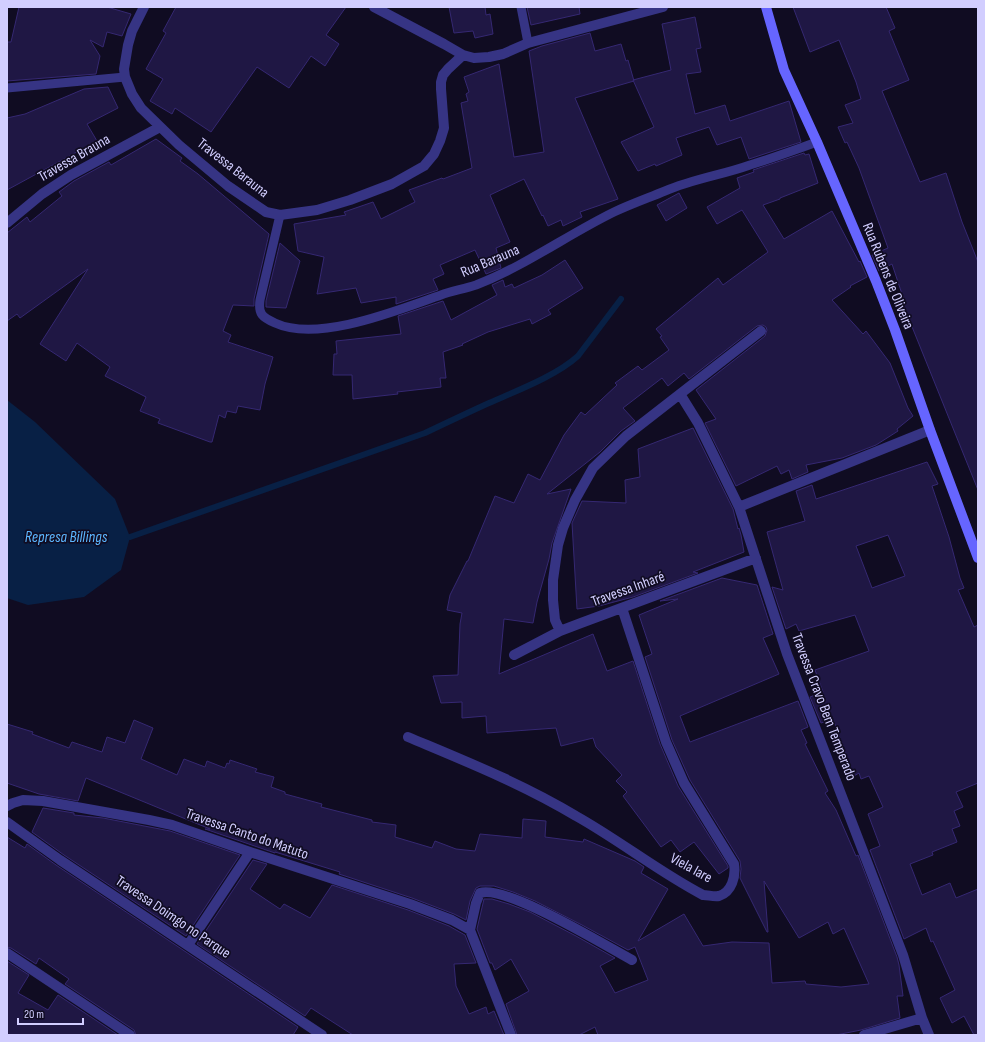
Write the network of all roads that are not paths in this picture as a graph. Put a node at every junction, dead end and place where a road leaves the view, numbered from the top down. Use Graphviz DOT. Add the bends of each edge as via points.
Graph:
graph roads {
  1 [pos="144,7"];
  2 [pos="374,7"];
  3 [pos="521,7"];
  4 [pos="664,7"];
  5 [pos="766,7"];
  6 [pos="528,43"];
  7 [pos="463,55"];
  8 [pos="125,73"];
  9 [pos="7,88"];
  10 [pos="160,127"];
  11 [pos="817,142"];
  12 [pos="280,215"];
  13 [pos="7,223"];
  14 [pos="761,331"];
  15 [pos="680,394"];
  16 [pos="930,430"];
  17 [pos="739,507"];
  18 [pos="756,558"];
  19 [pos="978,558"];
  20 [pos="622,608"];
  21 [pos="560,631"];
  22 [pos="514,655"];
  23 [pos="408,737"];
  24 [pos="7,806"];
  25 [pos="7,822"];
  26 [pos="250,852"];
  27 [pos="470,930"];
  28 [pos="188,944"];
  29 [pos="7,953"];
  30 [pos="632,960"];
  31 [pos="922,1018"];
  32 [pos="130,1035"];
  33 [pos="322,1035"];
  34 [pos="511,1035"];
  35 [pos="864,1035"];
  36 [pos="929,1035"];
  1 -- 8 [label="street" via="132,31"];
  2 -- 7 [label="street"];
  3 -- 6 [label="lane"];
  4 -- 6 [label="street"];
  5 -- 11 [label="street, Rua Rubens de Oliveira" via="784,70"];
  6 -- 7 [label="street" via="489,57 474,58"];
  7 -- 12 [label="street, Travessa Barauna" via="443,75 441,88 444,128 437,148 424,166 392,184 350,200 317,210"];
  8 -- 9 [label="lane"];
  8 -- 10 [label="street, Travessa Barauna" via="132,94 141,108"];
  10 -- 12 [label="street, Travessa Barauna" via="228,186 266,212"];
  10 -- 13 [label="street, Travessa Brauna" via="71,175 42,194"];
  11 -- 12 [label="lane, Rua Barauna" via="750,166 684,183 614,212 534,257 476,284 384,316 314,329 290,328 264,317 260,312 260,300"];
  11 -- 16 [label="street, Rua Rubens de Oliveira" via="876,281"];
  14 -- 15 [label="street"];
  15 -- 17 [label="street, Travessa Cravo Bem Temperado" via="698,423"];
  15 -- 21 [label="street" via="608,452 593,468 575,500 558,545 553,580 554,613"];
  16 -- 17 [label="street"];
  16 -- 19 [label="street, Rua Rubens de Oliveira"];
  17 -- 18 [label="street, Travessa Cravo Bem Temperado"];
  18 -- 20 [label="street, Travessa Inharé"];
  18 -- 31 [label="street, Travessa Cravo Bem Temperado" via="787,654 903,955"];
  20 -- 21 [label="street, Travessa Inharé"];
  20 -- 23 [label="street, Viela Iare" via="666,742 684,783 734,864 734,879 731,886 719,896 699,892 537,794"];
  21 -- 22 [label="street, Travessa Inharé"];
  24 -- 26 [label="street, Travessa Canto do Matuto" via="23,800 43,801 149,820 172,825"];
  25 -- 28 [label="street, Travessa Doimgo no Parque"];
  26 -- 27 [label="street, Travessa Canto do Matuto" via="410,904 452,920"];
  26 -- 28 [label="street"];
  27 -- 30 [label="street" via="480,893 494,893 531,906"];
  27 -- 34 [label="street"];
  28 -- 33 [label="street, Travessa Doimgo no Parque"];
  29 -- 32 [label="street"];
  31 -- 35 [label="street"];
  31 -- 36 [label="street, Travessa Cravo Bem Temperado"];
}
